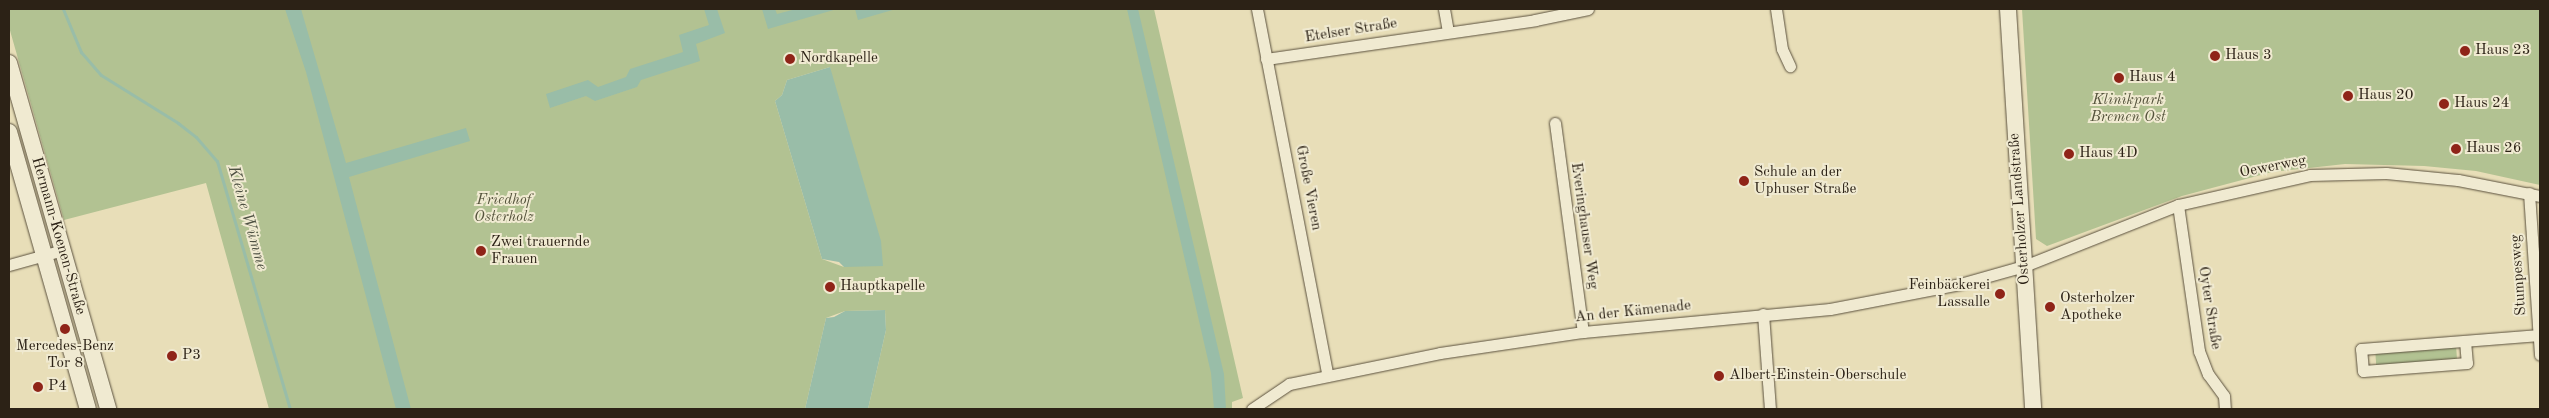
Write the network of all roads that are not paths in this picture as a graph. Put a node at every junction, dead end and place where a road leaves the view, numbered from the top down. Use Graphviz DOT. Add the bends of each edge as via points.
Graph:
graph roads {
  1 [pos="1258,9"];
  2 [pos="1444,9"];
  3 [pos="1588,9"];
  4 [pos="1776,9"];
  5 [pos="2008,9"];
  6 [pos="1448,32"];
  7 [pos="1266,59"];
  8 [pos="9,63"];
  9 [pos="1790,66"];
  10 [pos="1555,123"];
  11 [pos="9,132"];
  12 [pos="2528,193"];
  13 [pos="2540,196"];
  14 [pos="2178,206"];
  15 [pos="62,250"];
  16 [pos="44,255"];
  17 [pos="9,265"];
  18 [pos="2024,266"];
  19 [pos="1763,314"];
  20 [pos="1583,332"];
  21 [pos="2539,335"];
  22 [pos="2465,341"];
  23 [pos="2540,355"];
  24 [pos="1327,374"];
  25 [pos="88,409"];
  26 [pos="108,409"];
  27 [pos="1252,409"];
  28 [pos="1770,409"];
  29 [pos="2033,409"];
  30 [pos="2225,409"];
  1 -- 7 [label="street, Große Vieren"];
  2 -- 6 [label="street"];
  3 -- 6 [label="street, Etelser Straße"];
  4 -- 9 [label="street" via="1782,49"];
  5 -- 18 [label="main road, Osterholzer Landstraße"];
  6 -- 7 [label="street, Etelser Straße"];
  7 -- 24 [label="street, Große Vieren"];
  8 -- 15 [label="main road, Hermann-Koenen-Straße"];
  10 -- 20 [label="street, Everinghauser Weg"];
  11 -- 16 [label="main road, Hermann-Koenen-Straße"];
  12 -- 13 [label="street, Oewerweg"];
  12 -- 14 [label="street, Oewerweg" via="2458,180 2335,173 2247,187"];
  12 -- 21 [label="street, Stumpesweg"];
  14 -- 18 [label="street, Oewerweg"];
  14 -- 30 [label="street, Oyter Straße" via="2199,351 2208,374 2224,396"];
  15 -- 16 [label="street"];
  15 -- 26 [label="main road, Hermann-Koenen-Straße"];
  16 -- 17 [label="street"];
  16 -- 25 [label="main road, Hermann-Koenen-Straße"];
  18 -- 19 [label="street, An der Kämenade" via="1904,296 1830,308"];
  18 -- 29 [label="main road, Osterholzer Landstraße"];
  19 -- 20 [label="street, An der Kämenade"];
  19 -- 28 [label="street"];
  20 -- 24 [label="street, An der Kämenade"];
  21 -- 22 [label="street"];
  21 -- 23 [label="street, Stumpesweg"];
  22 -- 22 [label="street" via="2361,348 2363,371 2467,363"];
  24 -- 27 [label="street, An der Kämenade" via="1288,384"];
}
